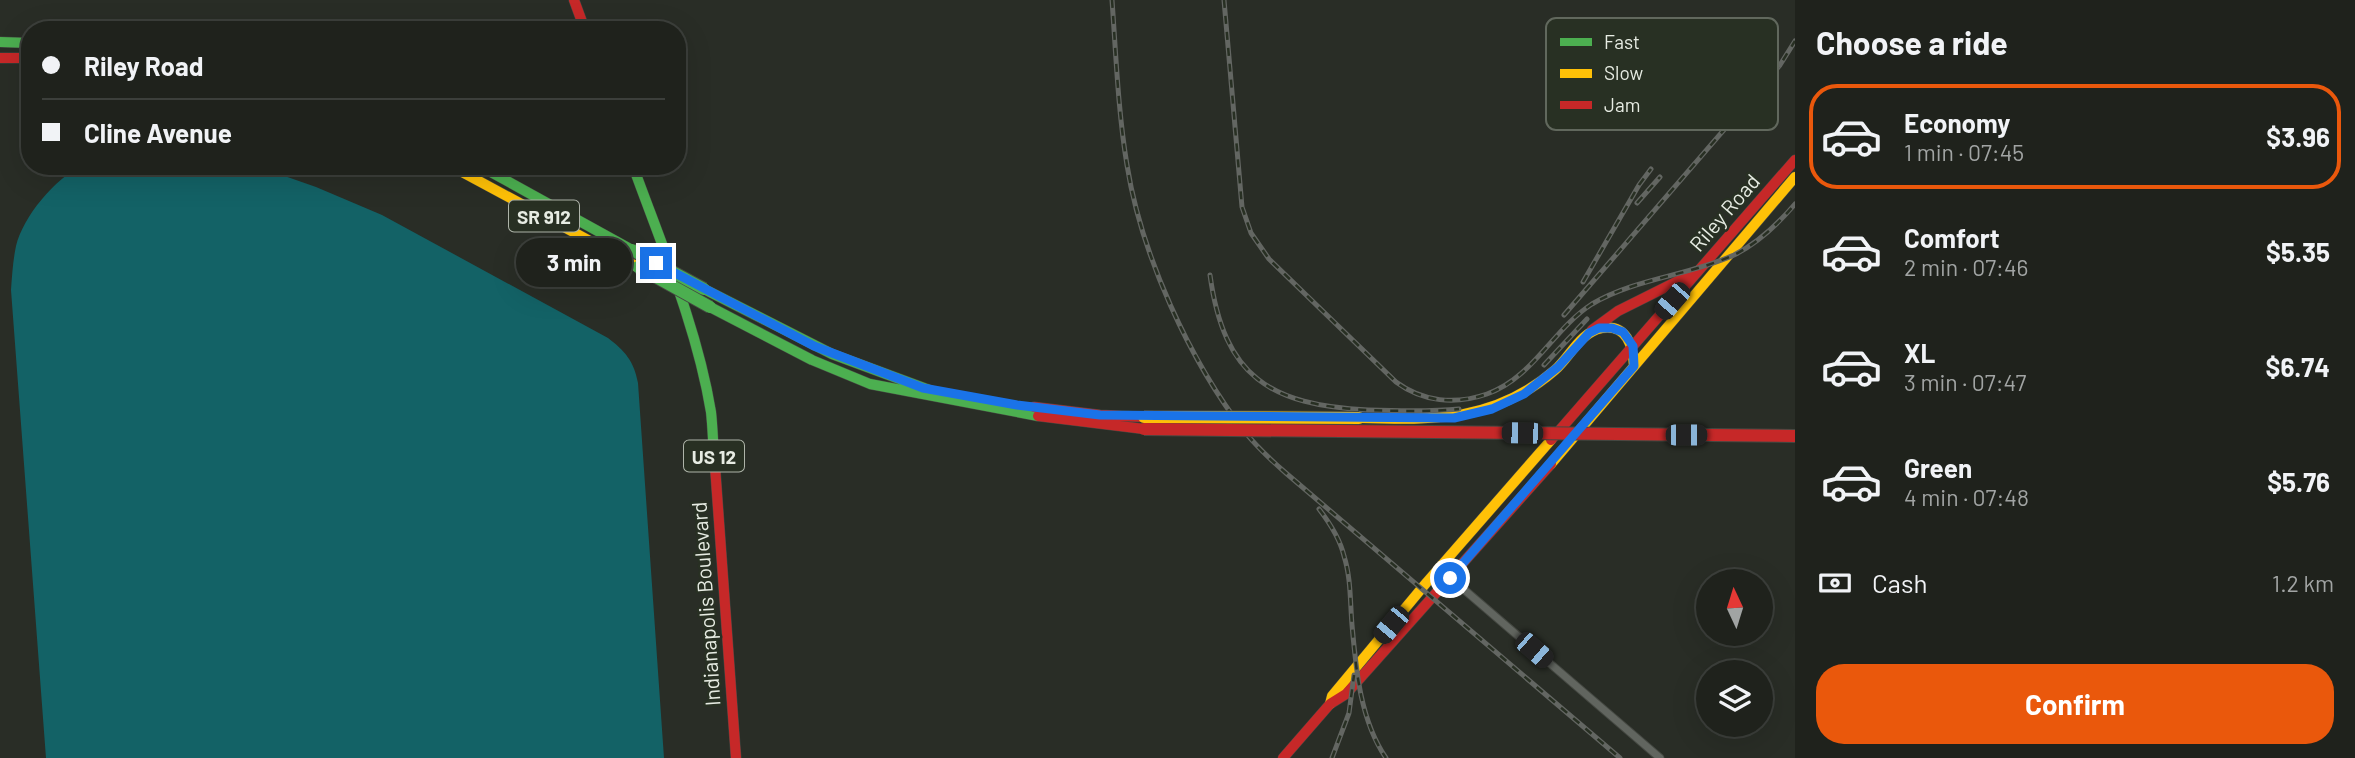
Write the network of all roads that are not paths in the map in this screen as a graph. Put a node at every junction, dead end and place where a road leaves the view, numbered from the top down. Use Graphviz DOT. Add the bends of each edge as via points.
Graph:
graph roads {
  1 [pos="574,0"];
  2 [pos="582,21"];
  3 [pos="0,42"];
  4 [pos="21,43"];
  5 [pos="0,58"];
  6 [pos="21,58"];
  7 [pos="1795,160"];
  8 [pos="468,175"];
  9 [pos="496,175"];
  10 [pos="636,175"];
  11 [pos="1795,177"];
  12 [pos="1698,271"];
  13 [pos="1589,333"];
  14 [pos="1633,346"];
  15 [pos="1634,366"];
  16 [pos="923,388"];
  17 [pos="962,402"];
  18 [pos="1144,423"];
  19 [pos="1795,436"];
  20 [pos="1439,568"];
  21 [pos="1450,578"];
  22 [pos="1330,704"];
  23 [pos="736,758"];
  24 [pos="1283,758"];
  25 [pos="1660,758"];
  1 -- 2 [label="main road"];
  3 -- 4 [label="main road"];
  5 -- 6 [label="main road"];
  7 -- 12 [label="main road, Riley Road"];
  8 -- 17 [label="main road, SR 912, bridge" via="811,360 870,384"];
  9 -- 16 [label="main road, SR 912, bridge" via="832,354"];
  10 -- 23 [label="main road, Indianapolis Boulevard / US 12" via="706,382"];
  11 -- 15 [label="main road, Riley Road"];
  12 -- 13 [label="main road" via="1618,311"];
  12 -- 14 [label="main road, Riley Road"];
  13 -- 14 [label="main road" via="1599,328 1618,329"];
  13 -- 18 [label="main road, bridge" via="1539,383 1512,401 1469,416"];
  14 -- 15 [label="main road"];
  14 -- 20 [label="main road, Riley Road"];
  15 -- 21 [label="main road, Riley Road"];
  16 -- 17 [label="main road, SR 912"];
  16 -- 18 [label="main road"];
  17 -- 18 [label="main road, SR 912" via="1068,421"];
  18 -- 19 [label="main road, SR 912, bridge" via="1467,433"];
  20 -- 21 [label="street"];
  20 -- 22 [label="main road, Riley Road"];
  21 -- 22 [label="main road, Riley Road" via="1346,695"];
  21 -- 25 [label="street"];
  22 -- 24 [label="main road, Riley Road"];
}
